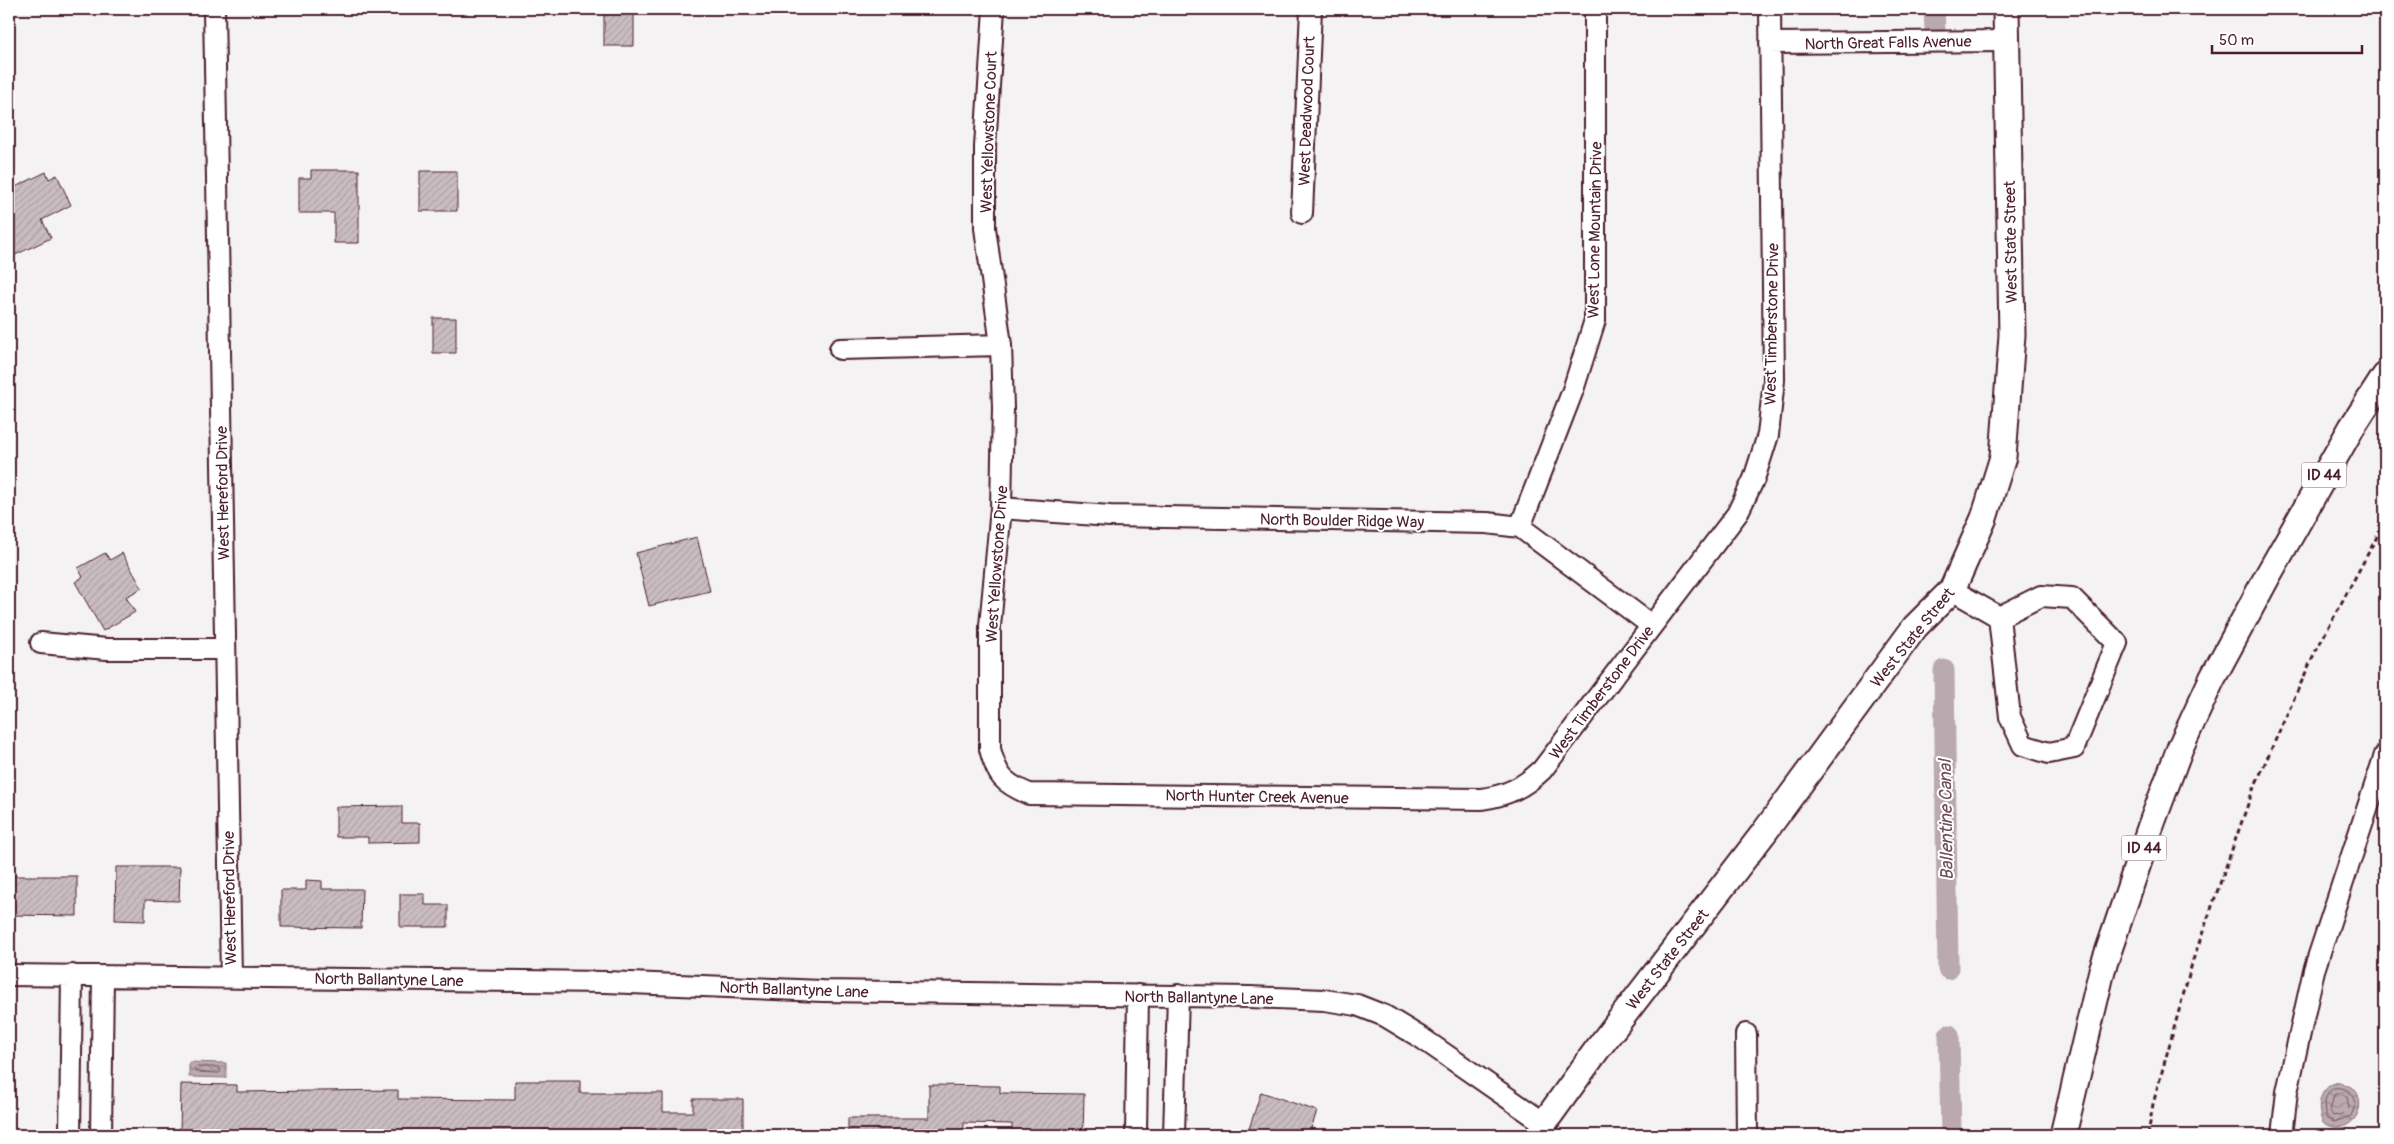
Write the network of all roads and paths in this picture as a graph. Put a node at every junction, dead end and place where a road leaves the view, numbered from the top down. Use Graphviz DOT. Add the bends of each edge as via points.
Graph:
graph roads {
  1 [pos="214,9"];
  2 [pos="994,9"];
  3 [pos="1310,9"];
  4 [pos="1595,9"];
  5 [pos="1770,9"];
  6 [pos="2006,9"];
  7 [pos="2006,40"];
  8 [pos="1770,43"];
  9 [pos="1302,213"];
  10 [pos="1001,345"];
  11 [pos="840,349"];
  12 [pos="2385,376"];
  13 [pos="1001,508"];
  14 [pos="2385,522"];
  15 [pos="1520,528"];
  16 [pos="1952,590"];
  17 [pos="1999,616"];
  18 [pos="1651,624"];
  19 [pos="41,643"];
  20 [pos="225,649"];
  21 [pos="2385,755"];
  22 [pos="1003,780"];
  23 [pos="1513,792"];
  24 [pos="9,975"];
  25 [pos="72,976"];
  26 [pos="104,976"];
  27 [pos="231,977"];
  28 [pos="1138,996"];
  29 [pos="1178,996"];
  30 [pos="1746,1034"];
  31 [pos="1542,1129"];
  32 [pos="70,1135"];
  33 [pos="101,1135"];
  34 [pos="1136,1135"];
  35 [pos="1174,1135"];
  36 [pos="1747,1135"];
  37 [pos="2063,1135"];
  38 [pos="2148,1135"];
  39 [pos="2282,1135"];
  1 -- 20 [label="street, West Hereford Drive"];
  2 -- 10 [label="street, West Yellowstone Court" via="985,147 985,228"];
  3 -- 9 [label="street, West Deadwood Court"];
  4 -- 15 [label="street, West Lone Mountain Drive" via="1595,320 1574,390"];
  5 -- 8 [label="street, West Timberstone Drive"];
  6 -- 7 [label="main road, West State Street"];
  7 -- 8 [label="street, North Great Falls Avenue"];
  7 -- 16 [label="main road, West State Street" via="2012,335 2002,457 1984,518"];
  8 -- 18 [label="street, West Timberstone Drive" via="1774,380 1768,435 1754,479 1737,514"];
  10 -- 11 [label="street"];
  10 -- 13 [label="street, West Yellowstone Drive"];
  12 -- 37 [label="main road, ID 44" via="2352,427 2258,594 2212,679 2180,748 2102,970"];
  13 -- 15 [label="street, North Boulder Ridge Way" via="1110,516 1487,523"];
  13 -- 22 [label="street, West Yellowstone Drive" via="990,626 990,749 994,766"];
  14 -- 38 [label="path" via="2314,654 2253,790 2193,960 2153,1104"];
  15 -- 18 [label="street, North Boulder Ridge Way"];
  16 -- 17 [label="street"];
  16 -- 31 [label="main road, West State Street" via="1915,627 1596,1051"];
  17 -- 17 [label="street" via="2010,717 2023,745 2049,753 2074,748 2117,643 2072,598 2041,596"];
  18 -- 23 [label="street, West Timberstone Drive" via="1542,770"];
  19 -- 20 [label="street" via="107,649"];
  20 -- 27 [label="street, West Hereford Drive"];
  21 -- 39 [label="street" via="2314,970 2287,1092"];
  22 -- 23 [label="street, North Hunter Creek Avenue" via="1029,794 1481,799"];
  24 -- 25 [label="street, North Ballantyne Lane"];
  25 -- 26 [label="street, North Ballantyne Lane"];
  25 -- 32 [label="street"];
  26 -- 27 [label="street, North Ballantyne Lane"];
  26 -- 33 [label="street"];
  27 -- 28 [label="street, North Ballantyne Lane" via="606,982 822,991"];
  28 -- 29 [label="street, North Ballantyne Lane"];
  28 -- 34 [label="street"];
  29 -- 31 [label="street, North Ballantyne Lane" via="1305,999 1357,1005 1385,1016 1423,1039"];
  29 -- 35 [label="street"];
  30 -- 36 [label="street"];
}
